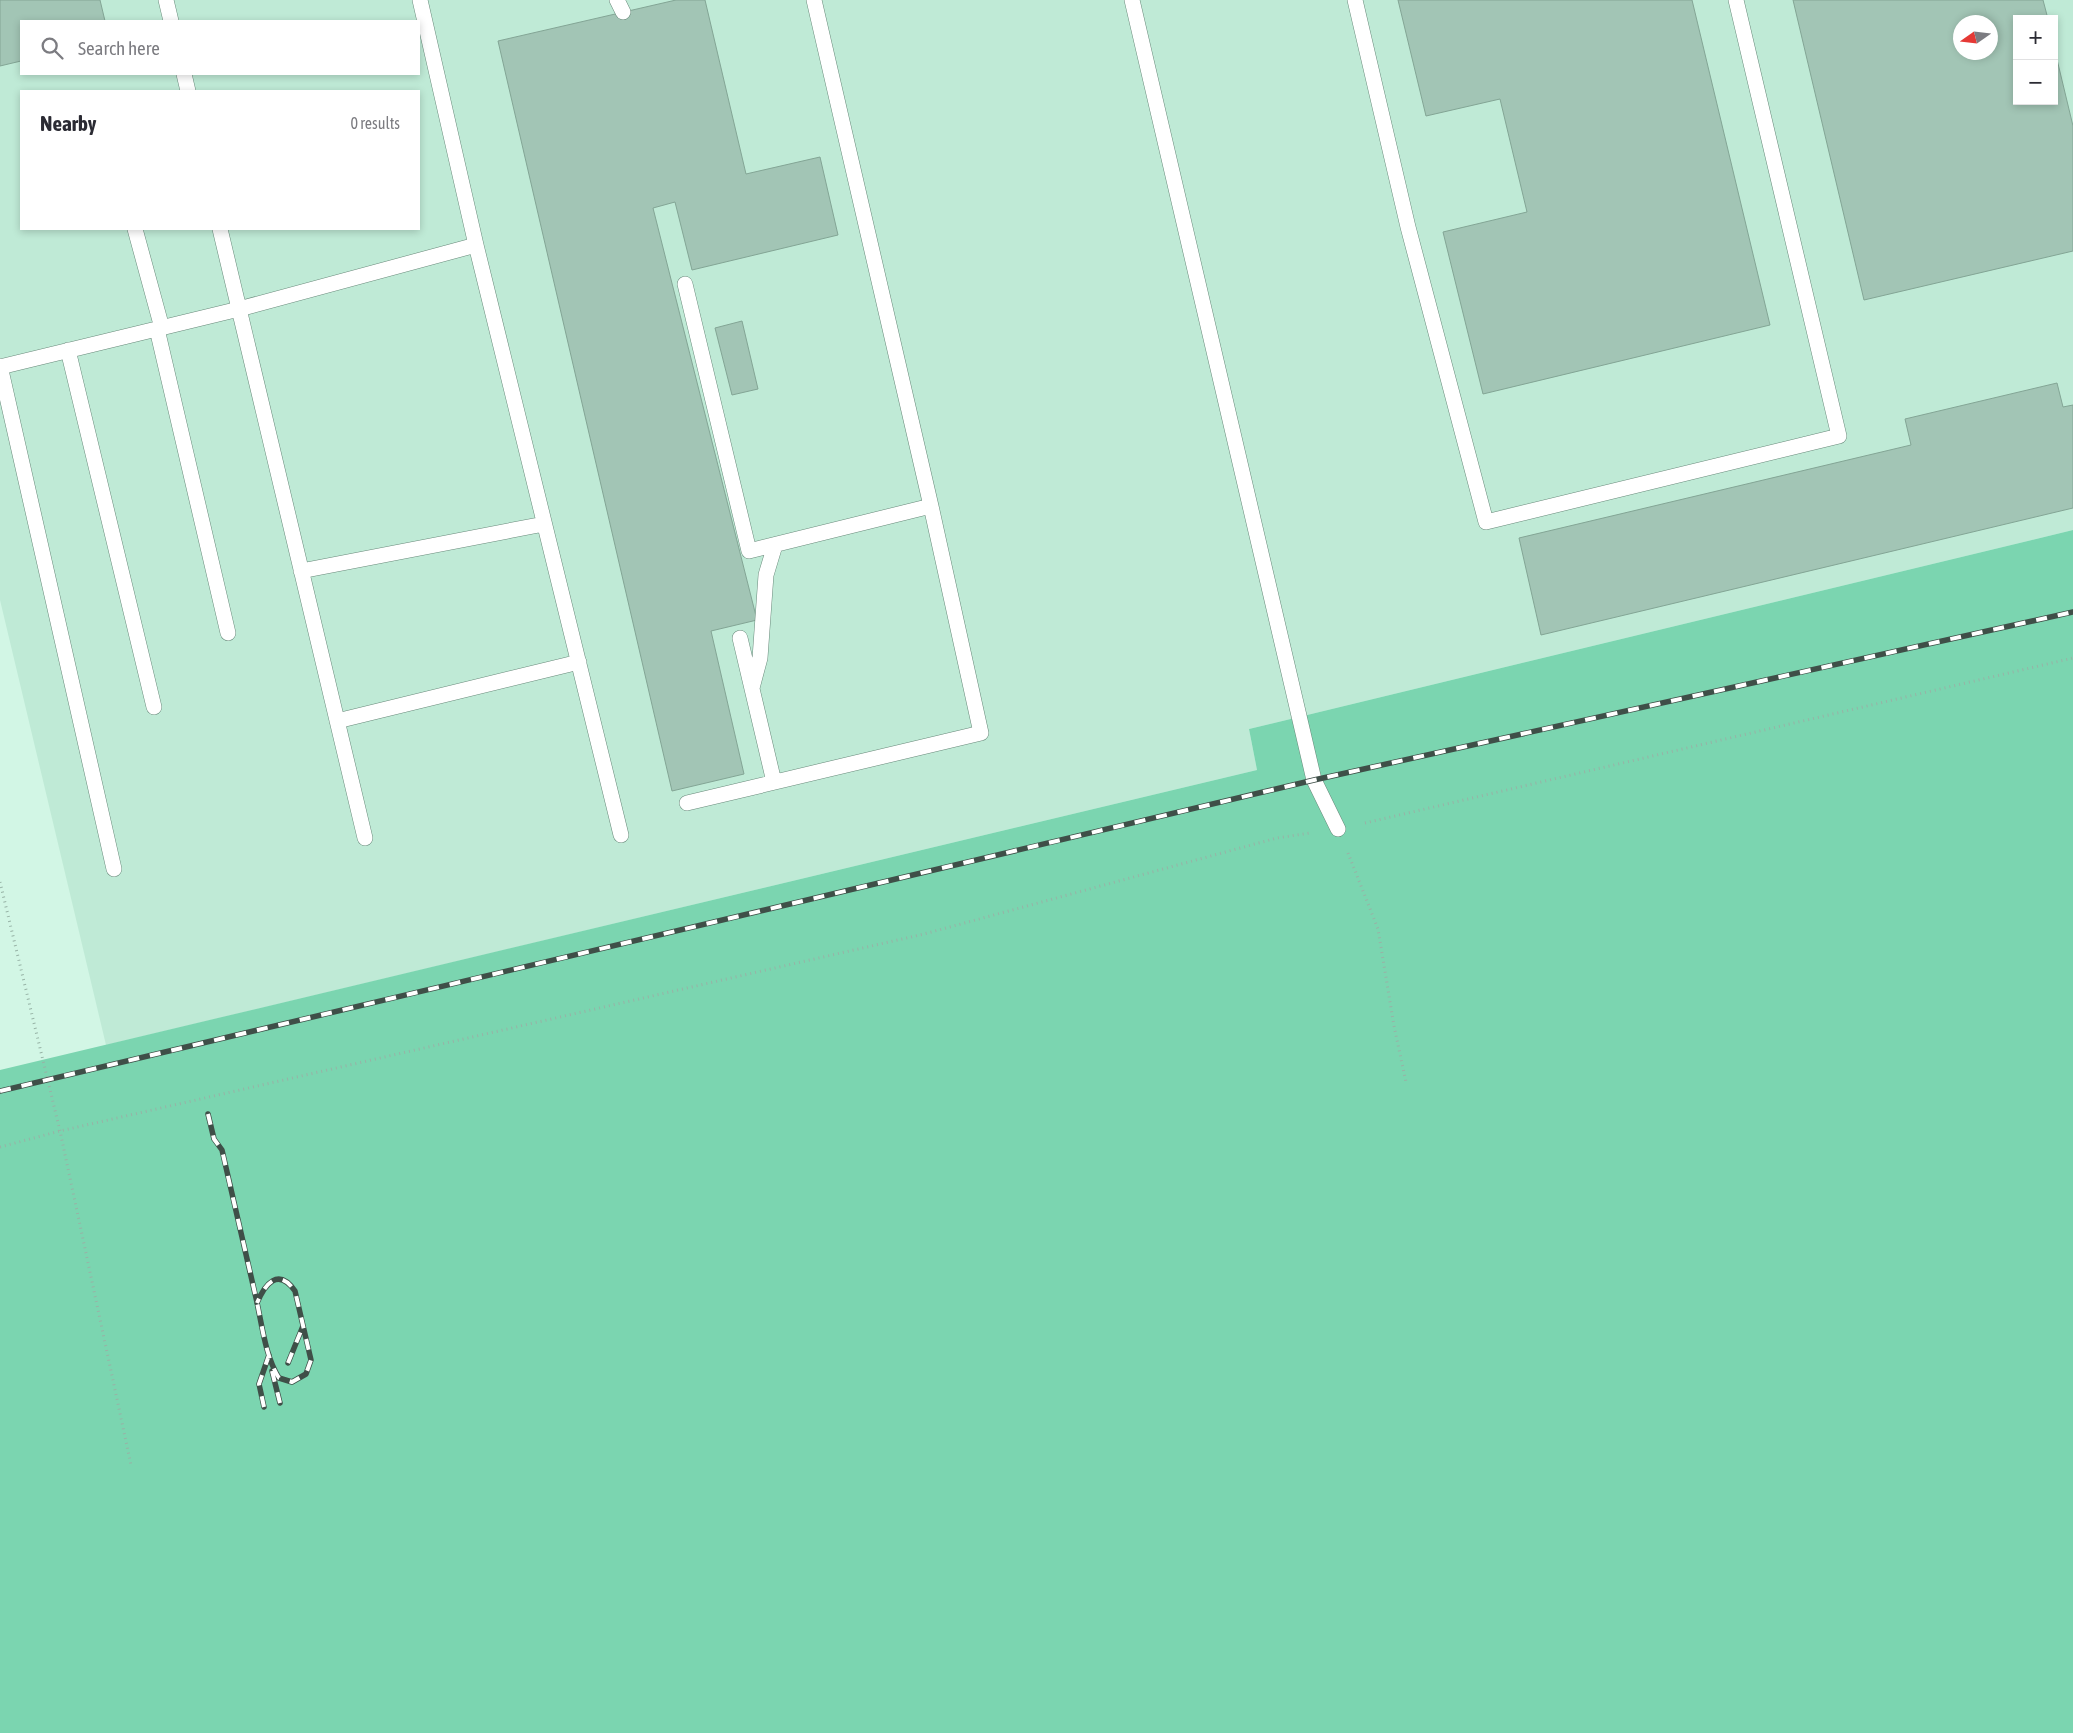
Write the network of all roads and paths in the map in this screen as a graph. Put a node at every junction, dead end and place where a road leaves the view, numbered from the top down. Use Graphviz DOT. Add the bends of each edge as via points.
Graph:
graph roads {
  1 [pos="166,0"];
  2 [pos="420,0"];
  3 [pos="814,0"];
  4 [pos="1132,0"];
  5 [pos="1355,0"];
  6 [pos="1736,0"];
  7 [pos="171,20"];
  8 [pos="184,75"];
  9 [pos="188,90"];
  10 [pos="135,230"];
  11 [pos="220,230"];
  12 [pos="476,245"];
  13 [pos="685,284"];
  14 [pos="239,309"];
  15 [pos="159,328"];
  16 [pos="68,350"];
  17 [pos="0,366"];
  18 [pos="931,506"];
  19 [pos="544,524"];
  20 [pos="775,545"];
  21 [pos="301,571"];
  22 [pos="228,632"];
  23 [pos="740,638"];
  24 [pos="2073,658"];
  25 [pos="579,662"];
  26 [pos="752,689"];
  27 [pos="154,707"];
  28 [pos="337,721"];
  29 [pos="774,782"];
  30 [pos="687,803"];
  31 [pos="1338,829"];
  32 [pos="622,835"];
  33 [pos="365,838"];
  34 [pos="114,869"];
  35 [pos="0,882"];
  36 [pos="1406,1082"];
  37 [pos="60,1131"];
  38 [pos="0,1147"];
  39 [pos="130,1465"];
  1 -- 7 [label="lane"];
  2 -- 12 [label="lane"];
  3 -- 18 [label="lane"];
  4 -- 31 [label="lane" via="1314,780"];
  5 -- 6 [label="lane" via="1408,227 1486,522 1839,436"];
  8 -- 9 [label="lane"];
  10 -- 15 [label="lane"];
  11 -- 14 [label="lane"];
  12 -- 14 [label="lane"];
  12 -- 19 [label="lane"];
  13 -- 20 [label="lane" via="749,551"];
  14 -- 15 [label="lane"];
  14 -- 21 [label="lane"];
  15 -- 16 [label="lane"];
  15 -- 22 [label="lane"];
  16 -- 17 [label="lane"];
  16 -- 27 [label="lane"];
  17 -- 34 [label="lane"];
  18 -- 20 [label="lane"];
  18 -- 29 [label="lane" via="981,732"];
  19 -- 21 [label="lane"];
  19 -- 25 [label="lane"];
  20 -- 26 [label="lane" via="766,575 760,658"];
  21 -- 28 [label="lane"];
  23 -- 26 [label="lane"];
  24 -- 31 [label="path"];
  25 -- 28 [label="lane"];
  25 -- 32 [label="lane"];
  26 -- 29 [label="lane"];
  28 -- 33 [label="lane"];
  29 -- 30 [label="lane"];
  31 -- 36 [label="path" via="1378,930"];
  31 -- 37 [label="path" via="1277,838 924,934"];
  35 -- 37 [label="path"];
  37 -- 38 [label="path"];
  37 -- 39 [label="path"];
}
